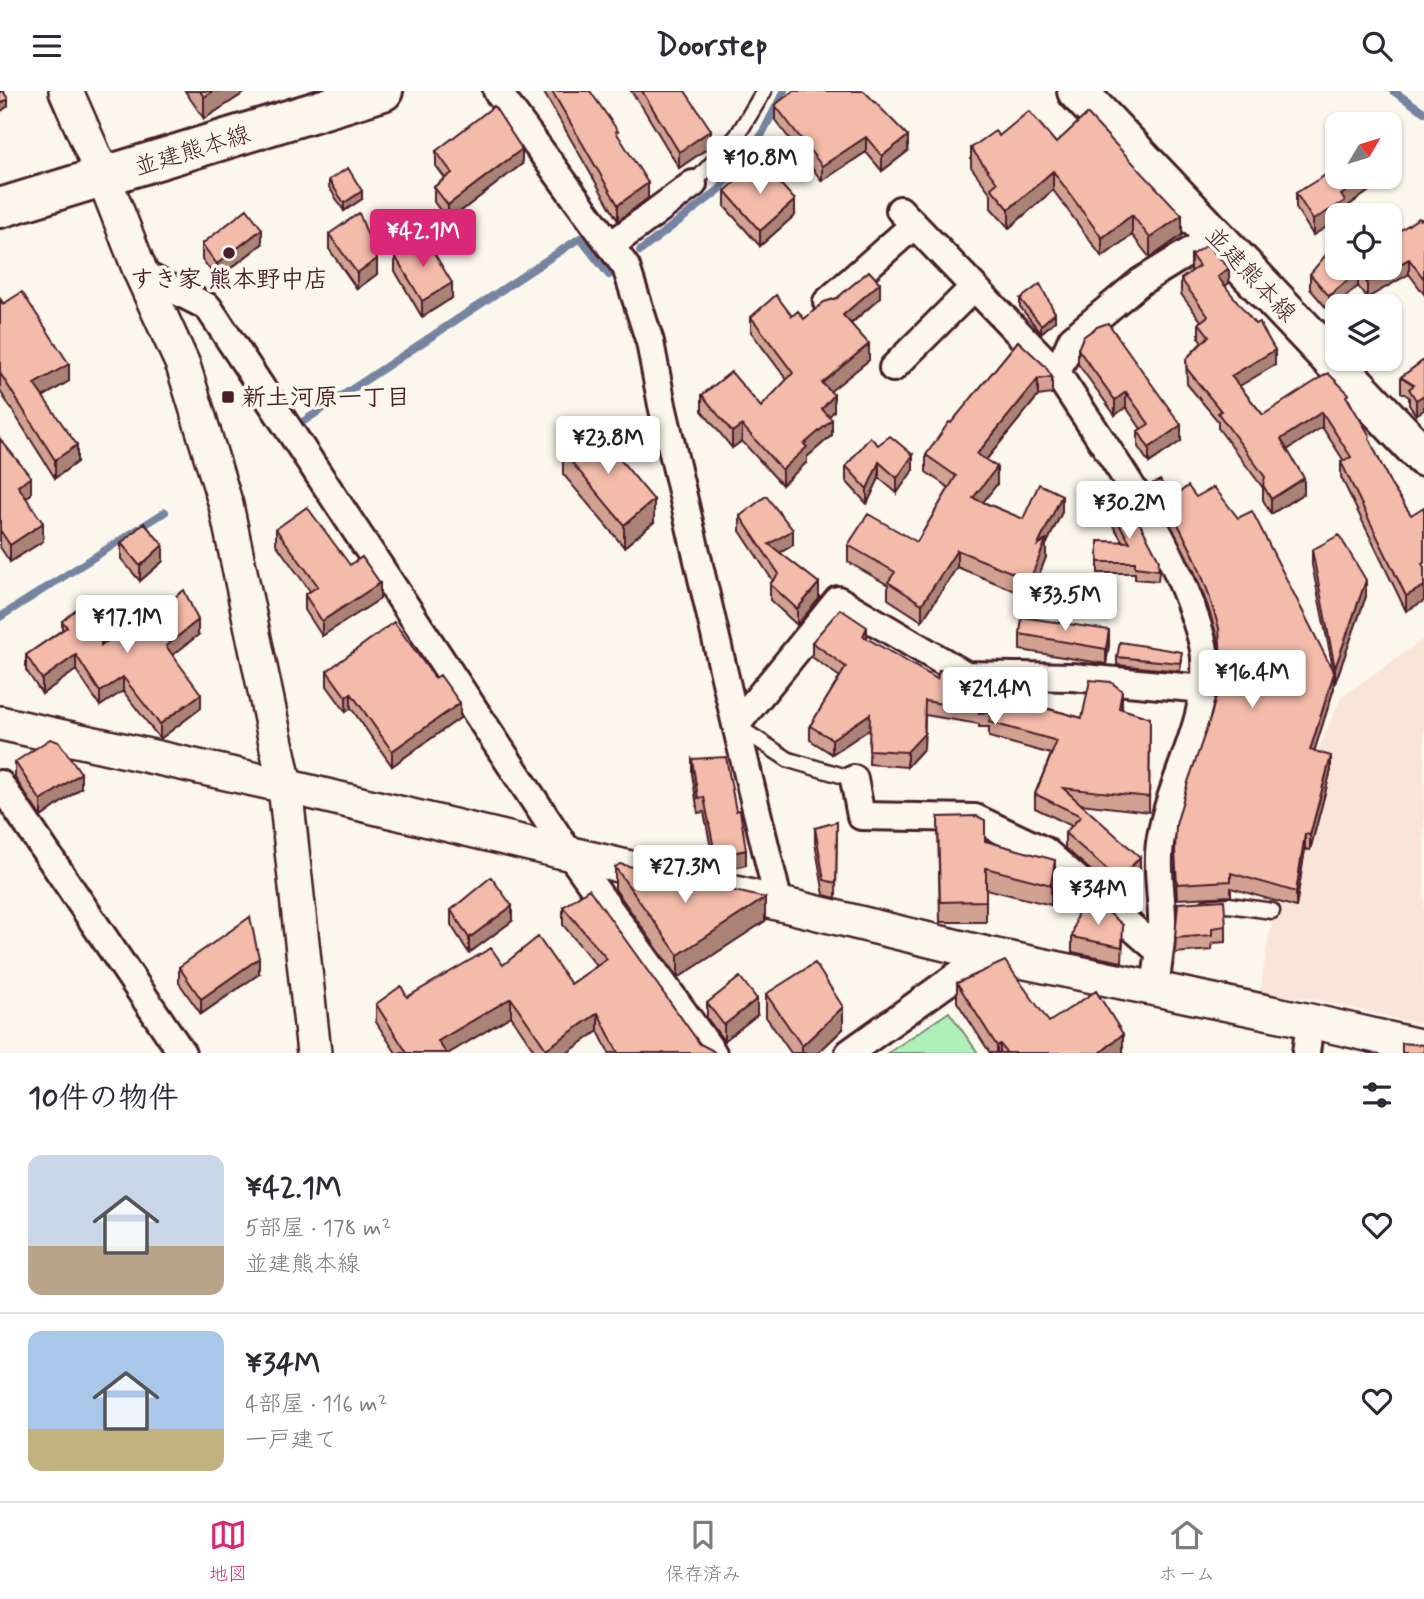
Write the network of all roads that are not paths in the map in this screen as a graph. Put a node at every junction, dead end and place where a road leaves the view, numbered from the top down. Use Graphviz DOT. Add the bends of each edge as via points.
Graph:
graph roads {
  1 [pos="66,91"];
  2 [pos="383,91"];
  3 [pos="497,91"];
  4 [pos="764,91"];
  5 [pos="1077,91"];
  6 [pos="104,178"];
  7 [pos="693,184"];
  8 [pos="0,208"];
  9 [pos="1215,236"];
  10 [pos="610,246"];
  11 [pos="141,273"];
  12 [pos="974,287"];
  13 [pos="827,302"];
  14 [pos="893,368"];
  15 [pos="1057,373"];
  16 [pos="1424,457"];
  17 [pos="1204,689"];
  18 [pos="0,723"];
  19 [pos="736,725"];
  20 [pos="854,779"];
  21 [pos="0,784"];
  22 [pos="285,786"];
  23 [pos="569,853"];
  24 [pos="779,904"];
  25 [pos="1175,909"];
  26 [pos="1272,911"];
  27 [pos="1159,951"];
  28 [pos="987,954"];
  29 [pos="1155,990"];
  30 [pos="1308,1037"];
  31 [pos="1424,1047"];
  32 [pos="182,1053"];
  33 [pos="314,1053"];
  34 [pos="713,1053"];
  35 [pos="849,1053"];
  1 -- 6 [label="street"];
  2 -- 6 [label="main road, 並建熊本線"];
  3 -- 10 [label="street"];
  4 -- 7 [label="lane" via="737,136"];
  5 -- 9 [label="main road, 並建熊本線"];
  6 -- 8 [label="main road, 並建熊本線"];
  6 -- 11 [label="street"];
  7 -- 10 [label="street"];
  9 -- 15 [label="street" via="1140,282 1072,339"];
  9 -- 16 [label="main road, 並建熊本線"];
  10 -- 19 [label="street" via="626,267 650,342"];
  11 -- 22 [label="street" via="183,365 226,505"];
  11 -- 23 [label="street" via="208,307"];
  12 -- 13 [label="street" via="907,218"];
  12 -- 14 [label="street"];
  12 -- 15 [label="street"];
  15 -- 17 [label="street" via="1155,526 1185,589 1203,643"];
  17 -- 19 [label="street" via="1072,677 967,675 838,600"];
  17 -- 25 [label="street" via="1199,724 1161,837 1159,869"];
  18 -- 22 [label="street"];
  19 -- 20 [label="lane" via="789,760"];
  19 -- 24 [label="street"];
  20 -- 27 [label="street" via="861,816 975,818 1045,851"];
  21 -- 32 [label="street"];
  22 -- 23 [label="street"];
  22 -- 33 [label="street"];
  23 -- 24 [label="street"];
  23 -- 34 [label="street"];
  24 -- 28 [label="street"];
  25 -- 26 [label="lane" via="1229,905"];
  25 -- 27 [label="street"];
  27 -- 29 [label="street"];
  28 -- 29 [label="street"];
  28 -- 35 [label="street"];
  29 -- 30 [label="street"];
  30 -- 31 [label="street"];
}
